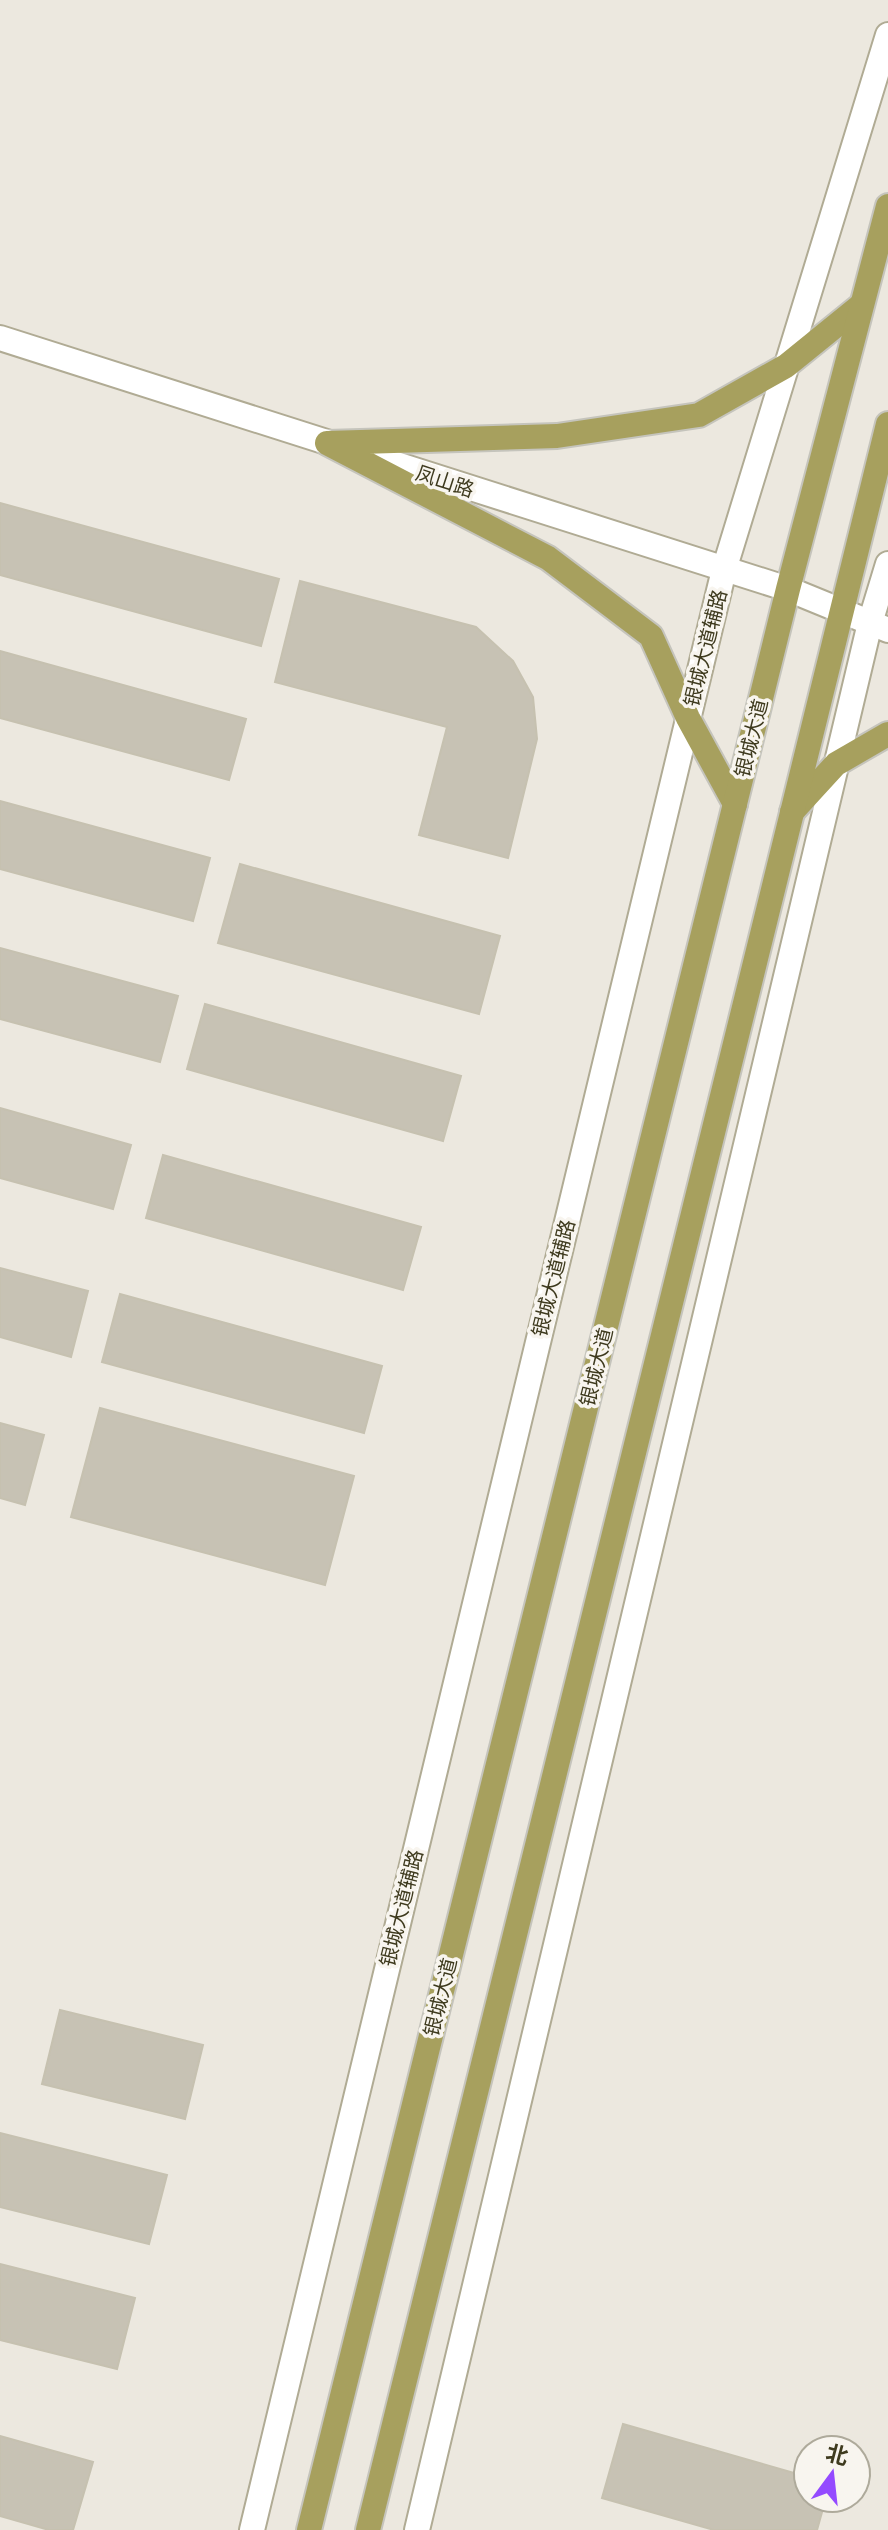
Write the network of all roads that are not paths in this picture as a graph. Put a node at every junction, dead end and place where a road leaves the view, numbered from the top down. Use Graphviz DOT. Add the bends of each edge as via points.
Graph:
graph roads {
  1 [pos="888,35"];
  2 [pos="888,206"];
  3 [pos="860,306"];
  4 [pos="0,338"];
  5 [pos="786,366"];
  6 [pos="888,424"];
  7 [pos="327,443"];
  8 [pos="888,564"];
  9 [pos="724,570"];
  10 [pos="788,589"];
  11 [pos="840,612"];
  12 [pos="879,626"];
  13 [pos="688,718"];
  14 [pos="888,734"];
  15 [pos="836,764"];
  16 [pos="735,804"];
  17 [pos="791,814"];
  18 [pos="252,2530"];
  19 [pos="309,2530"];
  20 [pos="368,2530"];
  21 [pos="417,2530"];
  1 -- 5 [label="street, 银城大道辅路"];
  2 -- 3 [label="main road, 银城大道"];
  3 -- 5 [label="main road"];
  3 -- 10 [label="main road, 银城大道"];
  4 -- 7 [label="street, 凤山路"];
  5 -- 7 [label="main road" via="699,415 557,436"];
  5 -- 9 [label="street, 银城大道辅路"];
  6 -- 11 [label="main road"];
  7 -- 9 [label="street, 凤山路"];
  7 -- 13 [label="main road" via="548,558 651,636"];
  8 -- 12 [label="street"];
  9 -- 10 [label="street, 凤山路"];
  9 -- 13 [label="street, 银城大道辅路"];
  10 -- 11 [label="street, 凤山路"];
  10 -- 16 [label="main road, 银城大道"];
  11 -- 12 [label="street, 凤山路"];
  11 -- 17 [label="main road"];
  12 -- 15 [label="street"];
  13 -- 16 [label="main road"];
  13 -- 18 [label="street, 银城大道辅路"];
  14 -- 15 [label="main road"];
  15 -- 17 [label="main road"];
  15 -- 21 [label="street"];
  16 -- 19 [label="main road, 银城大道"];
  17 -- 20 [label="main road"];
}
